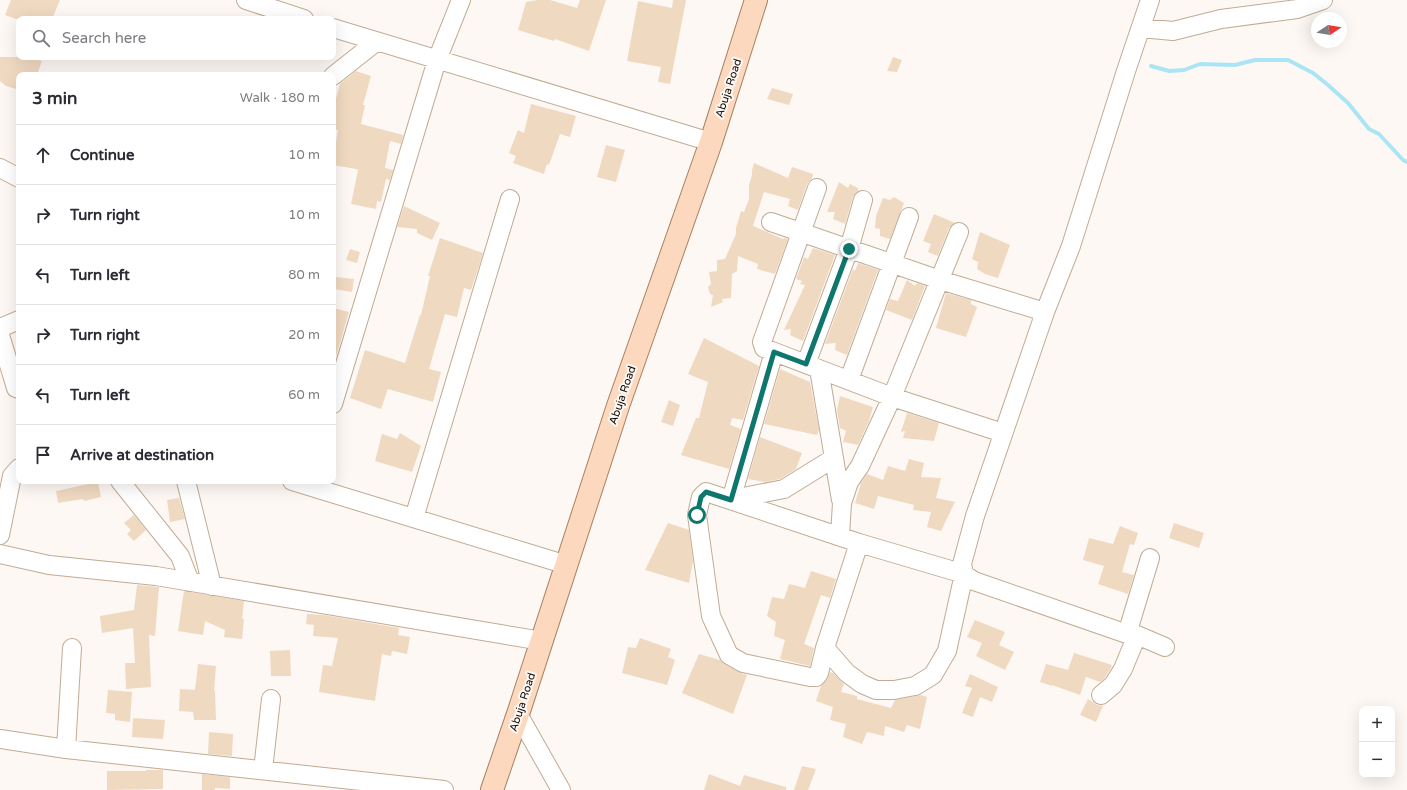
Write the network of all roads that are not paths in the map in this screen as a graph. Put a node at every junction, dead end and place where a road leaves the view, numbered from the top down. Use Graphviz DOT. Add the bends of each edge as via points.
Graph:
graph roads {
  1 [pos="246,0"];
  2 [pos="461,0"];
  3 [pos="756,0"];
  4 [pos="1150,0"];
  5 [pos="1323,0"];
  6 [pos="286,6"];
  7 [pos="300,16"];
  8 [pos="1141,28"];
  9 [pos="336,29"];
  10 [pos="376,42"];
  11 [pos="437,60"];
  12 [pos="336,74"];
  13 [pos="711,142"];
  14 [pos="0,168"];
  15 [pos="16,176"];
  16 [pos="817,188"];
  17 [pos="510,199"];
  18 [pos="863,200"];
  19 [pos="909,218"];
  20 [pos="771,222"];
  21 [pos="959,232"];
  22 [pos="801,233"];
  23 [pos="849,249"];
  24 [pos="893,264"];
  25 [pos="940,280"];
  26 [pos="1045,312"];
  27 [pos="16,321"];
  28 [pos="0,328"];
  29 [pos="0,335"];
  30 [pos="774,352"];
  31 [pos="812,367"];
  32 [pos="849,380"];
  33 [pos="16,388"];
  34 [pos="336,394"];
  35 [pos="892,397"];
  36 [pos="1004,433"];
  37 [pos="834,458"];
  38 [pos="16,471"];
  39 [pos="122,484"];
  40 [pos="187,484"];
  41 [pos="309,484"];
  42 [pos="731,500"];
  43 [pos="842,503"];
  44 [pos="414,518"];
  45 [pos="0,535"];
  46 [pos="840,536"];
  47 [pos="859,543"];
  48 [pos="0,554"];
  49 [pos="1150,558"];
  50 [pos="567,565"];
  51 [pos="964,574"];
  52 [pos="190,582"];
  53 [pos="212,586"];
  54 [pos="1132,635"];
  55 [pos="542,641"];
  56 [pos="1164,647"];
  57 [pos="72,648"];
  58 [pos="825,648"];
  59 [pos="1101,695"];
  60 [pos="271,699"];
  61 [pos="518,714"];
  62 [pos="0,739"];
  63 [pos="66,749"];
  64 [pos="263,770"];
  65 [pos="444,790"];
  66 [pos="492,790"];
  67 [pos="561,790"];
  1 -- 6 [label="street"];
  2 -- 11 [label="street"];
  3 -- 13 [label="main road, Abuja Road"];
  4 -- 8 [label="street"];
  5 -- 8 [label="street" via="1297,9 1222,18 1173,31"];
  6 -- 7 [label="street"];
  8 -- 26 [label="street" via="1071,246"];
  9 -- 10 [label="street"];
  10 -- 11 [label="street"];
  10 -- 12 [label="street"];
  11 -- 13 [label="street"];
  11 -- 34 [label="street"];
  13 -- 50 [label="main road, Abuja Road" via="618,406"];
  14 -- 15 [label="street"];
  16 -- 22 [label="street"];
  17 -- 44 [label="street"];
  18 -- 23 [label="street"];
  19 -- 24 [label="street"];
  20 -- 22 [label="street"];
  21 -- 25 [label="street"];
  22 -- 23 [label="street"];
  22 -- 30 [label="street" via="762,342 764,348"];
  23 -- 24 [label="street"];
  23 -- 31 [label="street"];
  24 -- 25 [label="street"];
  24 -- 32 [label="street"];
  25 -- 26 [label="street"];
  25 -- 35 [label="street"];
  26 -- 36 [label="street"];
  27 -- 28 [label="street"];
  29 -- 33 [label="street"];
  30 -- 31 [label="street"];
  30 -- 42 [label="street"];
  31 -- 32 [label="street"];
  31 -- 37 [label="street"];
  32 -- 35 [label="street"];
  35 -- 36 [label="street"];
  35 -- 43 [label="street" via="860,466 848,482"];
  36 -- 51 [label="street" via="975,516 962,564"];
  37 -- 42 [label="street" via="784,489"];
  37 -- 43 [label="street"];
  38 -- 45 [label="street" via="12,476"];
  39 -- 52 [label="street" via="180,556"];
  40 -- 53 [label="street"];
  41 -- 44 [label="street"];
  42 -- 46 [label="street"];
  42 -- 58 [label="street" via="706,492 701,497 697,515 711,616 729,655 743,663 816,677"];
  43 -- 46 [label="street"];
  44 -- 50 [label="street"];
  46 -- 47 [label="street"];
  47 -- 51 [label="street"];
  47 -- 58 [label="street"];
  48 -- 52 [label="street" via="49,565"];
  49 -- 54 [label="street"];
  50 -- 55 [label="main road, Abuja Road"];
  51 -- 54 [label="street" via="974,581"];
  51 -- 58 [label="street" via="946,651 933,675 915,686 876,690 846,673"];
  52 -- 53 [label="street"];
  53 -- 55 [label="street"];
  54 -- 56 [label="street"];
  54 -- 59 [label="street" via="1123,668 1113,685"];
  55 -- 61 [label="main road, Abuja Road"];
  57 -- 63 [label="street"];
  60 -- 64 [label="street"];
  61 -- 66 [label="main road, Abuja Road"];
  61 -- 67 [label="street"];
  62 -- 63 [label="street"];
  63 -- 64 [label="street"];
  64 -- 65 [label="street"];
}
